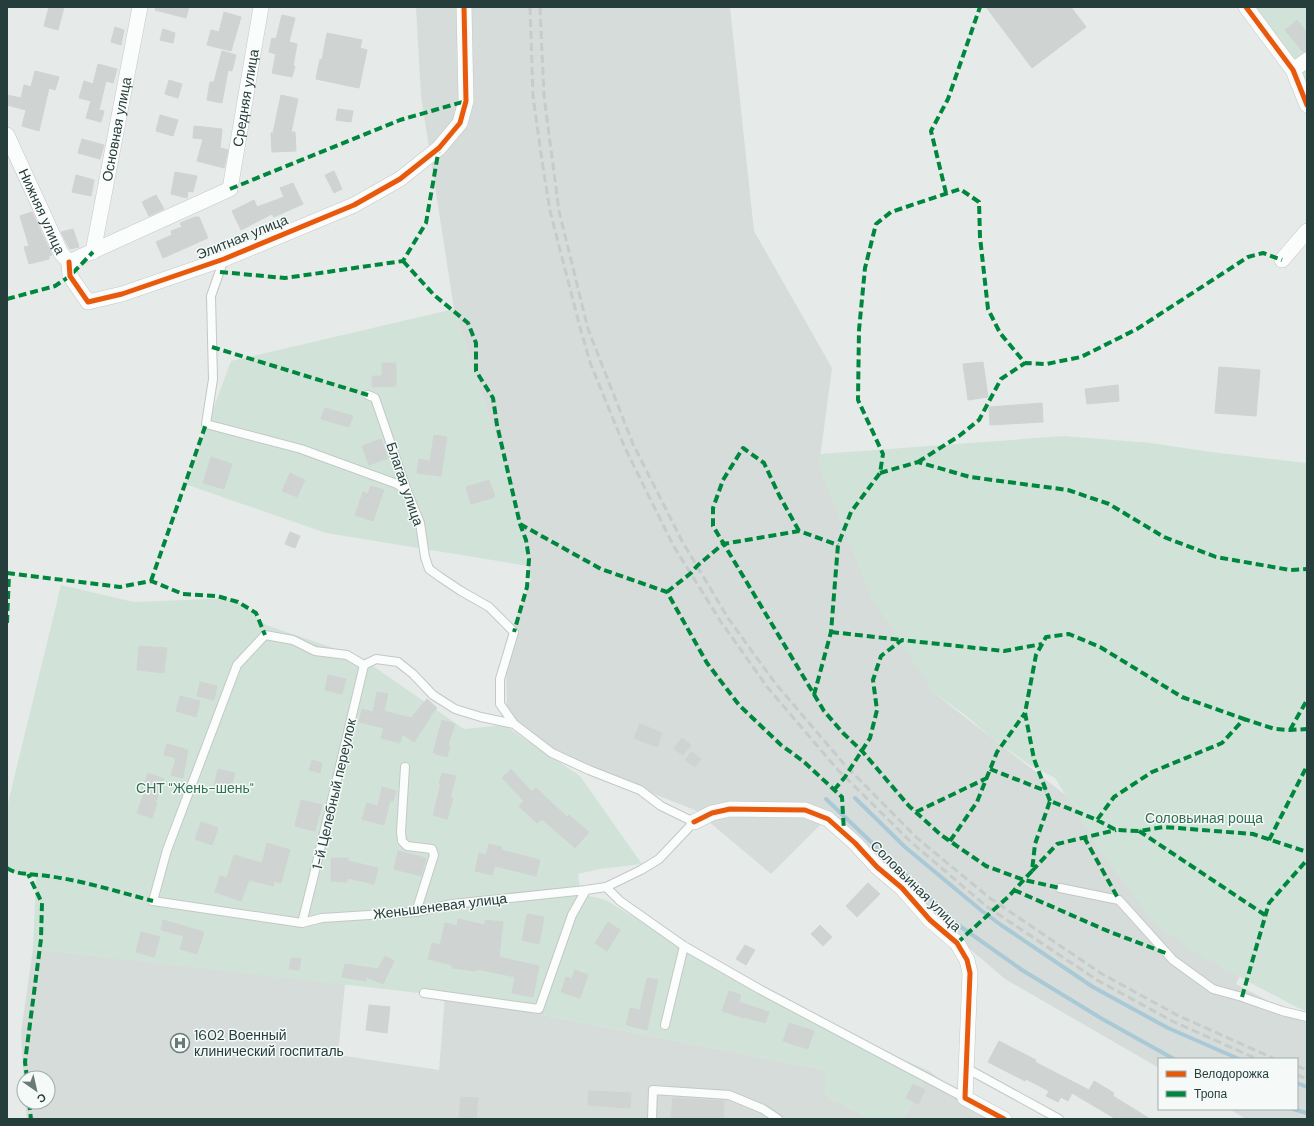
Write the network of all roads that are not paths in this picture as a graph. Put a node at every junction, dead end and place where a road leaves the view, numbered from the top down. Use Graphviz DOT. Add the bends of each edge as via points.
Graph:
graph roads {
  1 [pos="140,7"];
  2 [pos="261,7"];
  3 [pos="464,7"];
  4 [pos="1246,7"];
  5 [pos="1307,60"];
  6 [pos="1294,70"];
  7 [pos="1307,105"];
  8 [pos="7,136"];
  9 [pos="230,190"];
  10 [pos="1307,231"];
  11 [pos="93,252"];
  12 [pos="224,259"];
  13 [pos="1282,260"];
  14 [pos="69,262"];
  15 [pos="368,395"];
  16 [pos="407,491"];
  17 [pos="364,665"];
  18 [pos="514,724"];
  19 [pos="405,767"];
  20 [pos="694,822"];
  21 [pos="606,887"];
  22 [pos="1060,888"];
  23 [pos="586,890"];
  24 [pos="416,912"];
  25 [pos="302,923"];
  26 [pos="684,946"];
  27 [pos="424,993"];
  28 [pos="1307,1016"];
  29 [pos="665,1025"];
  30 [pos="966,1068"];
  31 [pos="965,1098"];
  32 [pos="652,1119"];
  33 [pos="778,1119"];
  34 [pos="1004,1119"];
  35 [pos="1059,1119"];
  1 -- 11 [label="street, Основная улица"];
  2 -- 9 [label="street, Средняя улица"];
  3 -- 12 [label="street, Элитная улица" via="466,101 460,123 439,148 400,180 354,205"];
  4 -- 6 [label="street"];
  5 -- 6 [label="street"];
  6 -- 7 [label="street"];
  8 -- 14 [label="street, Нижняя улица" via="60,253"];
  9 -- 11 [label="street, Нижняя улица"];
  10 -- 13 [label="street"];
  11 -- 14 [label="street, Нижняя улица"];
  12 -- 14 [label="street, Элитная улица" via="122,294 88,302 70,276"];
  12 -- 16 [label="lane" via="211,296 212,379 206,424 301,449 397,484"];
  15 -- 16 [label="lane, Благая улица" via="375,398"];
  16 -- 18 [label="lane, Благая улица" via="420,523 429,569 489,607 514,632 500,679 500,704"];
  17 -- 18 [label="lane" via="376,659 398,662 433,695 455,709"];
  17 -- 25 [label="lane, 1-й Целебный переулок"];
  17 -- 25 [label="lane, Женьшеневая улица" via="347,655 316,651 293,640 266,635 237,665 167,850 153,902"];
  18 -- 20 [label="lane" via="552,753 640,790 661,806"];
  19 -- 24 [label="lane" via="400,832 402,841 407,846 432,849 434,855"];
  20 -- 21 [label="lane, Соловьиная улица" via="660,858"];
  20 -- 30 [label="street, Соловьиная улица" via="712,813 730,810 805,810 828,819 844,833 902,888 930,920 957,943 967,960 970,973"];
  21 -- 23 [label="lane, Соловьиная улица"];
  21 -- 26 [label="lane"];
  22 -- 28 [label="lane" via="1119,900 1173,960 1213,989 1282,1011"];
  23 -- 24 [label="lane, Женьшеневая улица" via="452,904"];
  23 -- 27 [label="lane" via="572,915 539,1009"];
  24 -- 25 [label="lane, Женьшеневая улица" via="322,918"];
  26 -- 29 [label="lane"];
  26 -- 31 [label="lane" via="761,990"];
  30 -- 31 [label="street, Соловьиная улица"];
  30 -- 35 [label="lane"];
  31 -- 34 [label="street"];
  32 -- 33 [label="lane" via="653,1090 729,1095 763,1109"];
}
